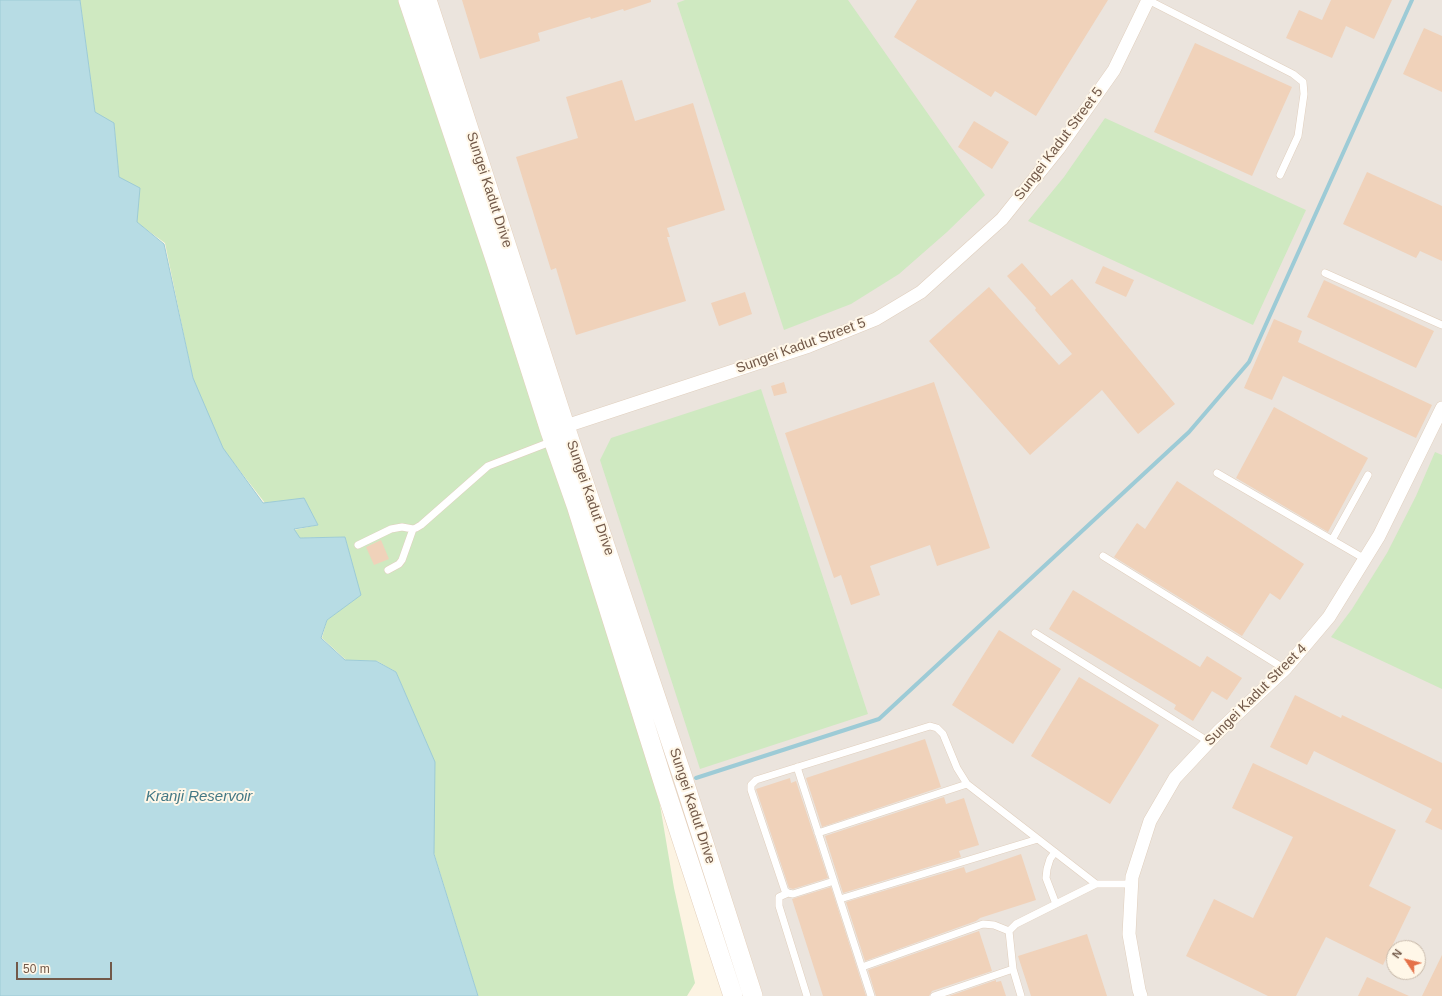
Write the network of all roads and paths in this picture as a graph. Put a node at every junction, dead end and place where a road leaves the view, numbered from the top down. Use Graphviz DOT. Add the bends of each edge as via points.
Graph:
graph roads {
  1 [pos="408,0"];
  2 [pos="427,0"];
  3 [pos="1148,0"];
  4 [pos="1280,175"];
  5 [pos="1325,273"];
  6 [pos="1442,325"];
  7 [pos="1442,408"];
  8 [pos="556,433"];
  9 [pos="1217,473"];
  10 [pos="1368,475"];
  11 [pos="413,529"];
  12 [pos="1332,540"];
  13 [pos="358,545"];
  14 [pos="1103,556"];
  15 [pos="1365,559"];
  16 [pos="388,570"];
  17 [pos="1035,633"];
  18 [pos="1285,669"];
  19 [pos="1209,742"];
  20 [pos="797,767"];
  21 [pos="967,784"];
  22 [pos="818,833"];
  23 [pos="1038,839"];
  24 [pos="1055,852"];
  25 [pos="834,881"];
  26 [pos="1096,884"];
  27 [pos="1132,884"];
  28 [pos="788,893"];
  29 [pos="840,899"];
  30 [pos="1056,904"];
  31 [pos="1009,931"];
  32 [pos="862,967"];
  33 [pos="1013,969"];
  34 [pos="733,996"];
  35 [pos="753,996"];
  36 [pos="808,996"];
  37 [pos="871,996"];
  38 [pos="934,996"];
  39 [pos="1021,996"];
  40 [pos="1141,996"];
  1 -- 8 [label="main road, Sungei Kadut Drive"];
  2 -- 8 [label="main road, Sungei Kadut Drive"];
  3 -- 4 [label="lane" via="1293,74 1303,82 1304,94 1298,136"];
  3 -- 8 [label="street, Sungei Kadut Street 5" via="1114,70 1060,148 1002,219 921,292 876,319 809,346"];
  5 -- 6 [label="lane"];
  7 -- 15 [label="street, Sungei Kadut Street 4" via="1379,536"];
  8 -- 11 [label="lane" via="488,466 422,525"];
  8 -- 34 [label="main road, Sungei Kadut Drive" via="664,785"];
  8 -- 35 [label="main road, Sungei Kadut Drive" via="683,778"];
  9 -- 12 [label="lane"];
  10 -- 12 [label="lane"];
  11 -- 13 [label="lane" via="391,529"];
  11 -- 16 [label="lane" via="402,560"];
  12 -- 15 [label="lane"];
  14 -- 18 [label="lane"];
  15 -- 18 [label="street, Sungei Kadut Street 4" via="1329,617"];
  17 -- 19 [label="lane"];
  18 -- 19 [label="street, Sungei Kadut Street 4"];
  19 -- 27 [label="street, Sungei Kadut Street 4" via="1175,778 1150,821"];
  20 -- 21 [label="lane" via="930,726 943,734 957,768"];
  20 -- 22 [label="lane"];
  20 -- 28 [label="lane" via="756,780 751,785 785,891"];
  21 -- 22 [label="lane"];
  21 -- 23 [label="lane"];
  22 -- 25 [label="lane"];
  23 -- 24 [label="lane"];
  23 -- 29 [label="lane"];
  24 -- 26 [label="lane"];
  24 -- 30 [label="lane" via="1050,859 1046,878"];
  25 -- 28 [label="lane" via="793,894"];
  25 -- 29 [label="lane"];
  26 -- 27 [label="lane"];
  26 -- 30 [label="lane"];
  27 -- 40 [label="street, Sungei Kadut Street 4" via="1129,934"];
  28 -- 36 [label="lane" via="779,897 779,906"];
  29 -- 32 [label="lane"];
  30 -- 31 [label="lane" via="1016,924"];
  31 -- 32 [label="lane" via="983,924"];
  31 -- 33 [label="lane"];
  32 -- 37 [label="lane"];
  33 -- 38 [label="lane"];
  33 -- 39 [label="lane"];
}
